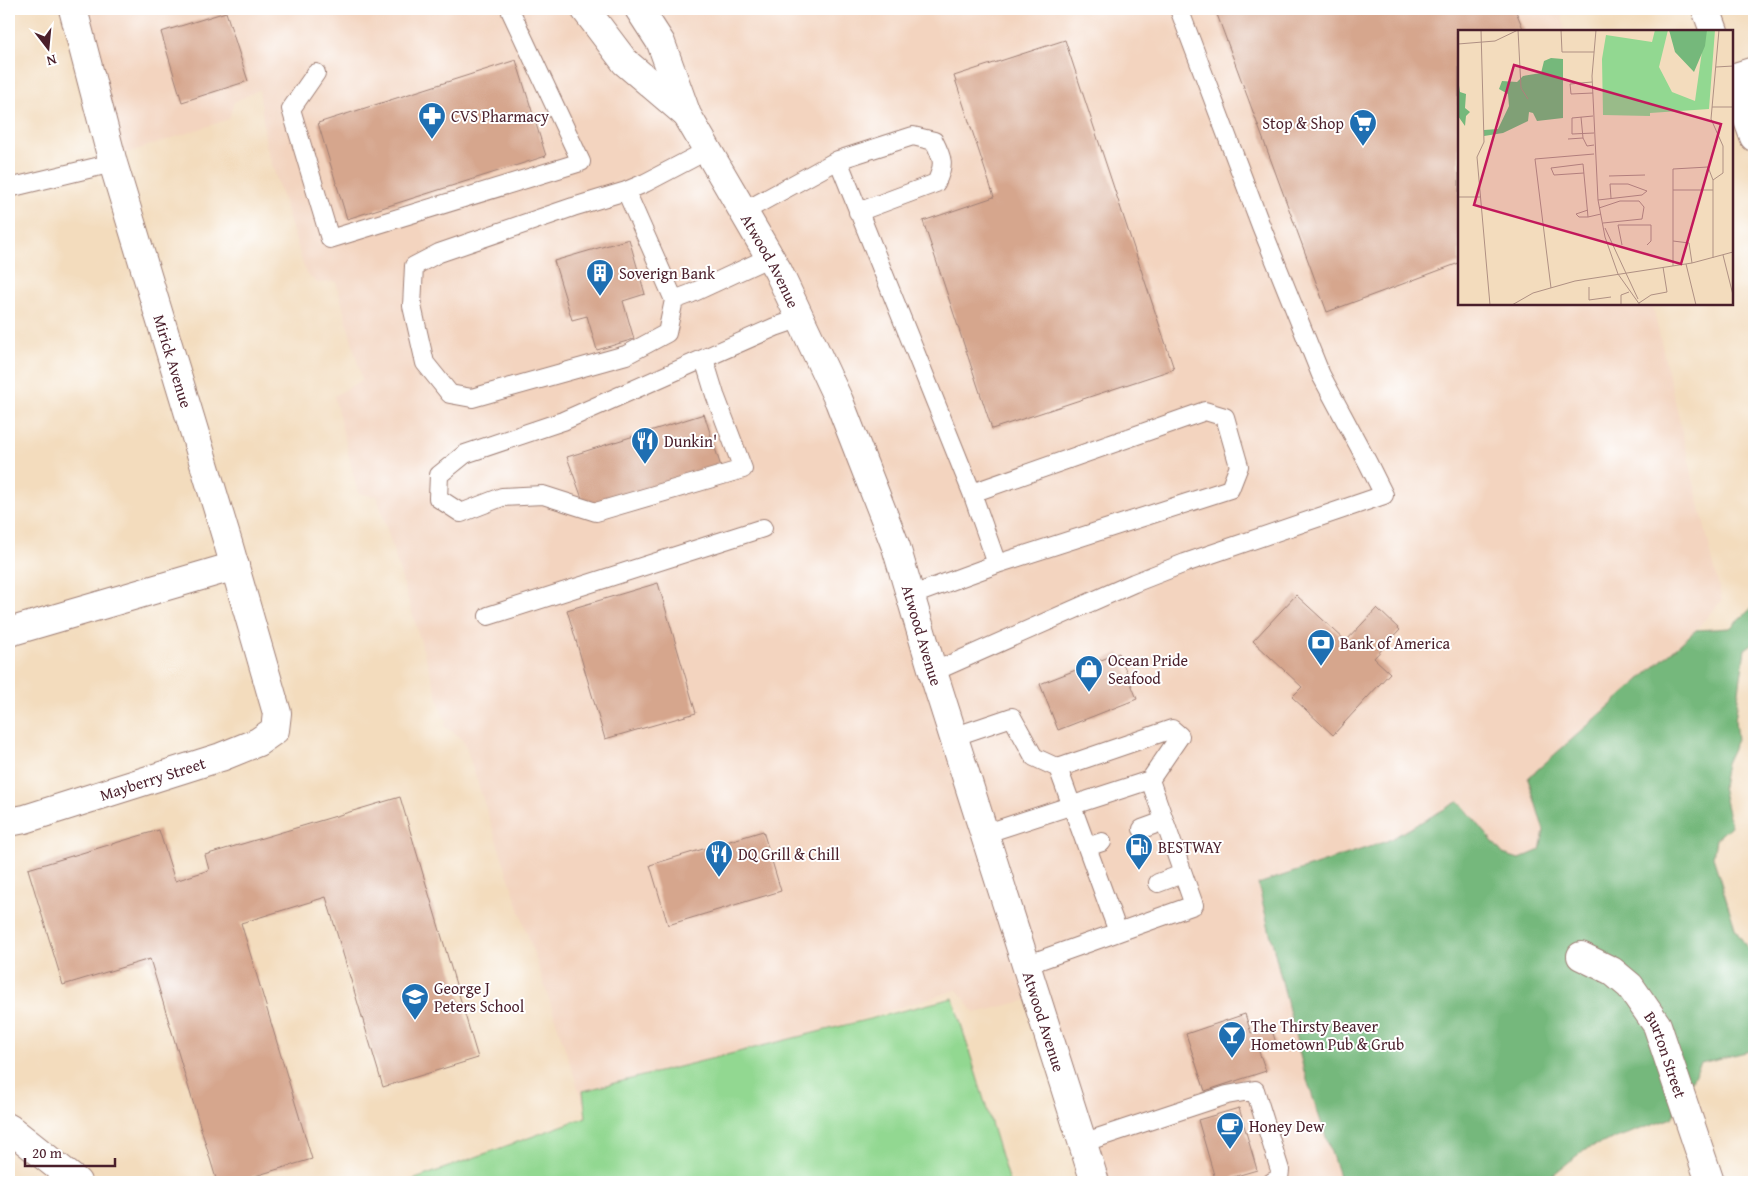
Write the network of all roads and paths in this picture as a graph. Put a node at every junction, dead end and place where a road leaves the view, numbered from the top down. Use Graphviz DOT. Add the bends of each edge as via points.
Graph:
graph roads {
  1 [pos="74,9"];
  2 [pos="586,9"];
  3 [pos="638,9"];
  4 [pos="1180,9"];
  5 [pos="1706,9"];
  6 [pos="511,12"];
  7 [pos="1714,30"];
  8 [pos="1754,71"];
  9 [pos="316,73"];
  10 [pos="1733,77"];
  11 [pos="1733,80"];
  12 [pos="687,115"];
  13 [pos="1754,137"];
  14 [pos="708,150"];
  15 [pos="838,160"];
  16 [pos="114,164"];
  17 [pos="9,188"];
  18 [pos="626,191"];
  19 [pos="743,212"];
  20 [pos="858,212"];
  21 [pos="770,257"];
  22 [pos="674,300"];
  23 [pos="800,318"];
  24 [pos="704,359"];
  25 [pos="972,494"];
  26 [pos="763,528"];
  27 [pos="997,564"];
  28 [pos="235,566"];
  29 [pos="910,596"];
  30 [pos="488,616"];
  31 [pos="9,632"];
  32 [pos="933,672"];
  33 [pos="277,713"];
  34 [pos="953,737"];
  35 [pos="1058,768"];
  36 [pos="1150,780"];
  37 [pos="1072,806"];
  38 [pos="1164,821"];
  39 [pos="9,822"];
  40 [pos="1142,829"];
  41 [pos="984,834"];
  42 [pos="1182,874"];
  43 [pos="1158,882"];
  44 [pos="1118,932"];
  45 [pos="1581,956"];
  46 [pos="1026,965"];
  47 [pos="9,1128"];
  48 [pos="1082,1143"];
  49 [pos="77,1182"];
  50 [pos="1095,1182"];
  51 [pos="1272,1182"];
  52 [pos="1710,1182"];
  1 -- 16 [label="street, Mirick Avenue"];
  2 -- 12 [label="street, Atwood Avenue" via="625,62"];
  3 -- 12 [label="street, Atwood Avenue" via="661,43"];
  4 -- 32 [label="lane" via="1321,375 1384,495 1134,583"];
  5 -- 7 [label="street"];
  6 -- 9 [label="lane" via="581,162 330,239 291,110"];
  8 -- 10 [label="street"];
  11 -- 13 [label="street"];
  12 -- 14 [label="street, Atwood Avenue"];
  14 -- 18 [label="lane"];
  14 -- 19 [label="street, Atwood Avenue"];
  15 -- 19 [label="lane"];
  15 -- 20 [label="lane"];
  15 -- 20 [label="lane" via="913,136 934,141 942,156 942,169 936,183"];
  16 -- 17 [label="lane"];
  16 -- 28 [label="street, Mirick Avenue"];
  18 -- 22 [label="lane"];
  18 -- 22 [label="lane" via="439,253 414,266 412,306 425,363 450,394 472,398 626,355 666,333"];
  19 -- 21 [label="street, Atwood Avenue"];
  20 -- 25 [label="lane"];
  21 -- 22 [label="lane"];
  21 -- 23 [label="street, Atwood Avenue"];
  23 -- 24 [label="lane"];
  23 -- 29 [label="street, Atwood Avenue" via="839,401 896,547"];
  24 -- 24 [label="lane" via="563,421 465,454 439,475 438,498 461,513 502,497 542,495 596,512 743,468"];
  25 -- 27 [label="lane"];
  25 -- 27 [label="lane" via="1205,411 1225,417 1239,466 1230,489"];
  26 -- 30 [label="lane"];
  27 -- 29 [label="lane"];
  28 -- 31 [label="street"];
  28 -- 33 [label="street, Mirick Avenue"];
  29 -- 32 [label="street, Atwood Avenue"];
  32 -- 34 [label="street, Atwood Avenue"];
  33 -- 39 [label="street, Mayberry Street" via="275,730 258,742 221,757"];
  34 -- 35 [label="lane" via="1012,717 1034,757"];
  34 -- 41 [label="street, Atwood Avenue"];
  35 -- 36 [label="lane" via="1172,728 1180,736"];
  35 -- 37 [label="lane"];
  36 -- 37 [label="lane"];
  36 -- 38 [label="lane"];
  37 -- 41 [label="lane"];
  37 -- 44 [label="lane" via="1095,845 1112,896"];
  38 -- 40 [label="lane"];
  38 -- 42 [label="lane"];
  41 -- 46 [label="street, Atwood Avenue"];
  42 -- 43 [label="lane"];
  42 -- 44 [label="lane" via="1194,905"];
  44 -- 46 [label="lane"];
  45 -- 52 [label="street, Burton Street" via="1612,971 1630,986 1657,1025"];
  46 -- 48 [label="street, Atwood Avenue"];
  47 -- 49 [label="street"];
  48 -- 50 [label="street, Atwood Avenue"];
  48 -- 51 [label="lane" via="1227,1095 1255,1090 1280,1170 1278,1179"];
}
